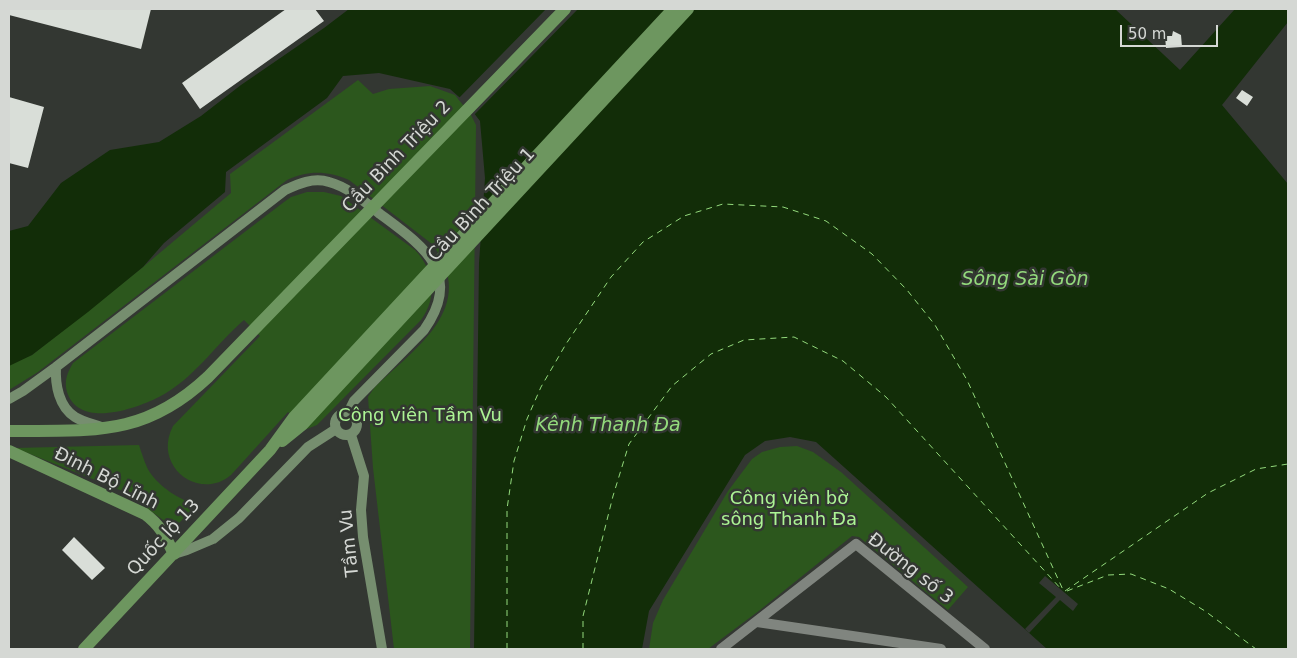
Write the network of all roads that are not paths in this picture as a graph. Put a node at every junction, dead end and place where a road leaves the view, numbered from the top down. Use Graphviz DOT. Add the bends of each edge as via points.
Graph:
graph roads {
  1 [pos="565,9"];
  2 [pos="673,9"];
  3 [pos="688,9"];
  4 [pos="254,329"];
  5 [pos="56,367"];
  6 [pos="9,399"];
  7 [pos="348,413"];
  8 [pos="298,420"];
  9 [pos="106,428"];
  10 [pos="336,429"];
  11 [pos="9,431"];
  12 [pos="350,435"];
  13 [pos="9,451"];
  14 [pos="174,554"];
  15 [pos="757,622"];
  16 [pos="84,649"];
  17 [pos="382,649"];
  18 [pos="720,649"];
  19 [pos="942,649"];
  20 [pos="985,649"];
  1 -- 4 [label="main road, Cầu Bình Triệu 2"];
  2 -- 8 [label="main road, Cầu Bình Triệu 1"];
  3 -- 8 [label="main road, Cầu Bình Triệu 1"];
  4 -- 9 [label="main road, Đinh Bộ Lĩnh" via="208,377 180,400 149,417"];
  5 -- 6 [label="street"];
  5 -- 7 [label="street" via="285,190 313,180 328,181 356,195 416,241 435,265 439,280 440,298 434,317 354,401"];
  5 -- 9 [label="street" via="57,388 66,407 74,416"];
  7 -- 10 [label="street" via="339,415"];
  7 -- 12 [label="street" via="358,424"];
  8 -- 14 [label="main road, Quốc lộ 13"];
  9 -- 11 [label="main road, Đinh Bộ Lĩnh"];
  10 -- 12 [label="street" via="342,435"];
  10 -- 14 [label="street" via="308,447 214,539"];
  12 -- 17 [label="street, Tầm Vu" via="364,476 360,510 362,537"];
  13 -- 14 [label="main road, Đinh Bộ Lĩnh" via="145,514 163,531"];
  14 -- 16 [label="main road, Quốc lộ 13"];
  15 -- 18 [label="street, Đường số 3"];
  15 -- 19 [label="street"];
  15 -- 20 [label="street, Đường số 3" via="856,544"];
}
